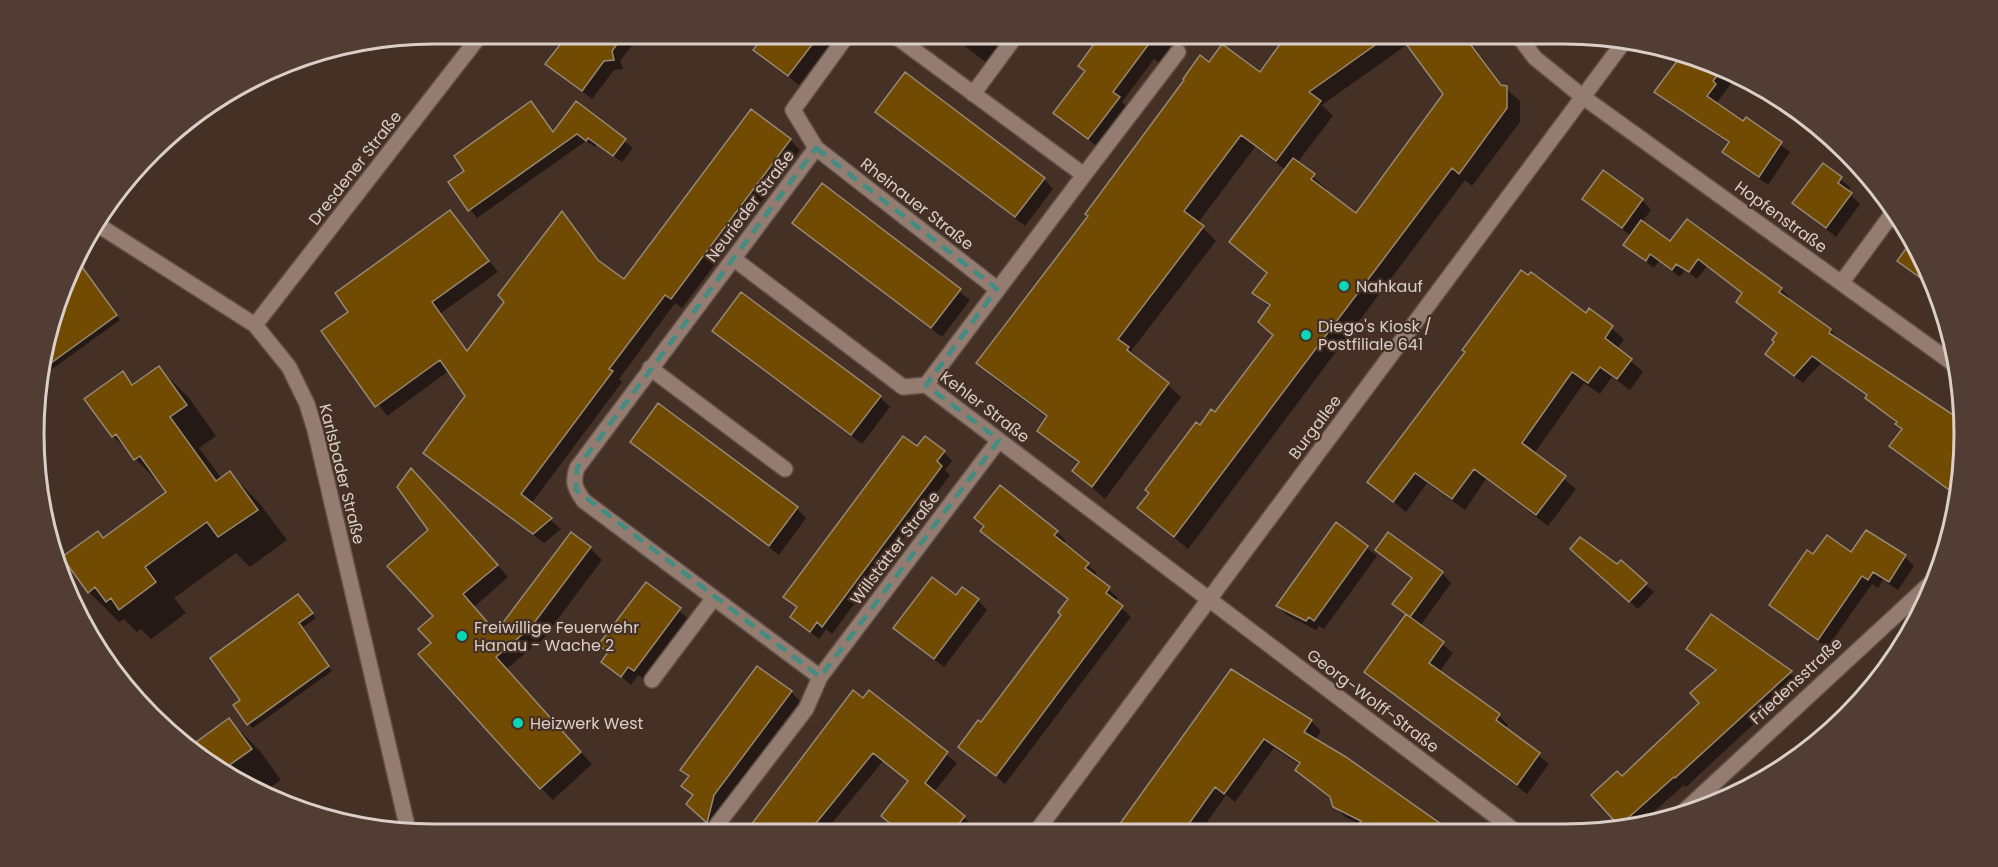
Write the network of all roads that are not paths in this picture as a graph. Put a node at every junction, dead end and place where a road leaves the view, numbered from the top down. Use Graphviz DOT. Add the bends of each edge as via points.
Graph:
graph roads {
  1 [pos="473,44"];
  2 [pos="841,44"];
  3 [pos="906,44"];
  4 [pos="1010,44"];
  5 [pos="1524,44"];
  6 [pos="1620,48"];
  7 [pos="1178,52"];
  8 [pos="973,94"];
  9 [pos="1583,97"];
  10 [pos="816,148"];
  11 [pos="1084,175"];
  12 [pos="1889,218"];
  13 [pos="102,228"];
  14 [pos="734,258"];
  15 [pos="1842,282"];
  16 [pos="997,289"];
  17 [pos="255,325"];
  18 [pos="1947,359"];
  19 [pos="650,368"];
  20 [pos="926,385"];
  21 [pos="999,440"];
  22 [pos="784,469"];
  23 [pos="1921,592"];
  24 [pos="713,599"];
  25 [pos="1210,600"];
  26 [pos="820,677"];
  27 [pos="652,680"];
  28 [pos="1695,801"];
  29 [pos="406,823"];
  30 [pos="718,824"];
  31 [pos="1041,824"];
  32 [pos="1506,824"];
  1 -- 17 [label="street, Dresdener Straße"];
  2 -- 10 [label="street, Neurieder Straße" via="793,110"];
  3 -- 8 [label="street"];
  4 -- 8 [label="street"];
  5 -- 9 [label="street, Hopfenstraße" via="1535,58"];
  6 -- 9 [label="street, Burgallee"];
  7 -- 11 [label="street"];
  8 -- 11 [label="street"];
  9 -- 15 [label="street, Hopfenstraße"];
  9 -- 25 [label="street, Burgallee"];
  10 -- 14 [label="street, Neurieder Straße"];
  10 -- 16 [label="street, Rheinauer Straße"];
  11 -- 16 [label="street"];
  12 -- 15 [label="street"];
  13 -- 17 [label="street, Karlsbader Straße"];
  14 -- 19 [label="street, Neurieder Straße"];
  14 -- 20 [label="street, Kehler Straße" via="903,387"];
  15 -- 18 [label="street, Hopfenstraße"];
  16 -- 20 [label="street"];
  17 -- 29 [label="street, Karlsbader Straße" via="289,367 307,404"];
  19 -- 22 [label="street"];
  19 -- 24 [label="street, Neurieder Straße" via="577,468 573,480 584,501"];
  20 -- 21 [label="street, Kehler Straße"];
  21 -- 25 [label="street, Kehler Straße"];
  21 -- 26 [label="street, Willstätter Straße"];
  23 -- 28 [label="street, Friedensstraße"];
  24 -- 26 [label="street"];
  24 -- 27 [label="street"];
  25 -- 31 [label="street, Burgallee"];
  25 -- 32 [label="street, Georg-Wolff-Straße"];
  26 -- 30 [label="street, Willstätter Straße" via="806,709"];
}
